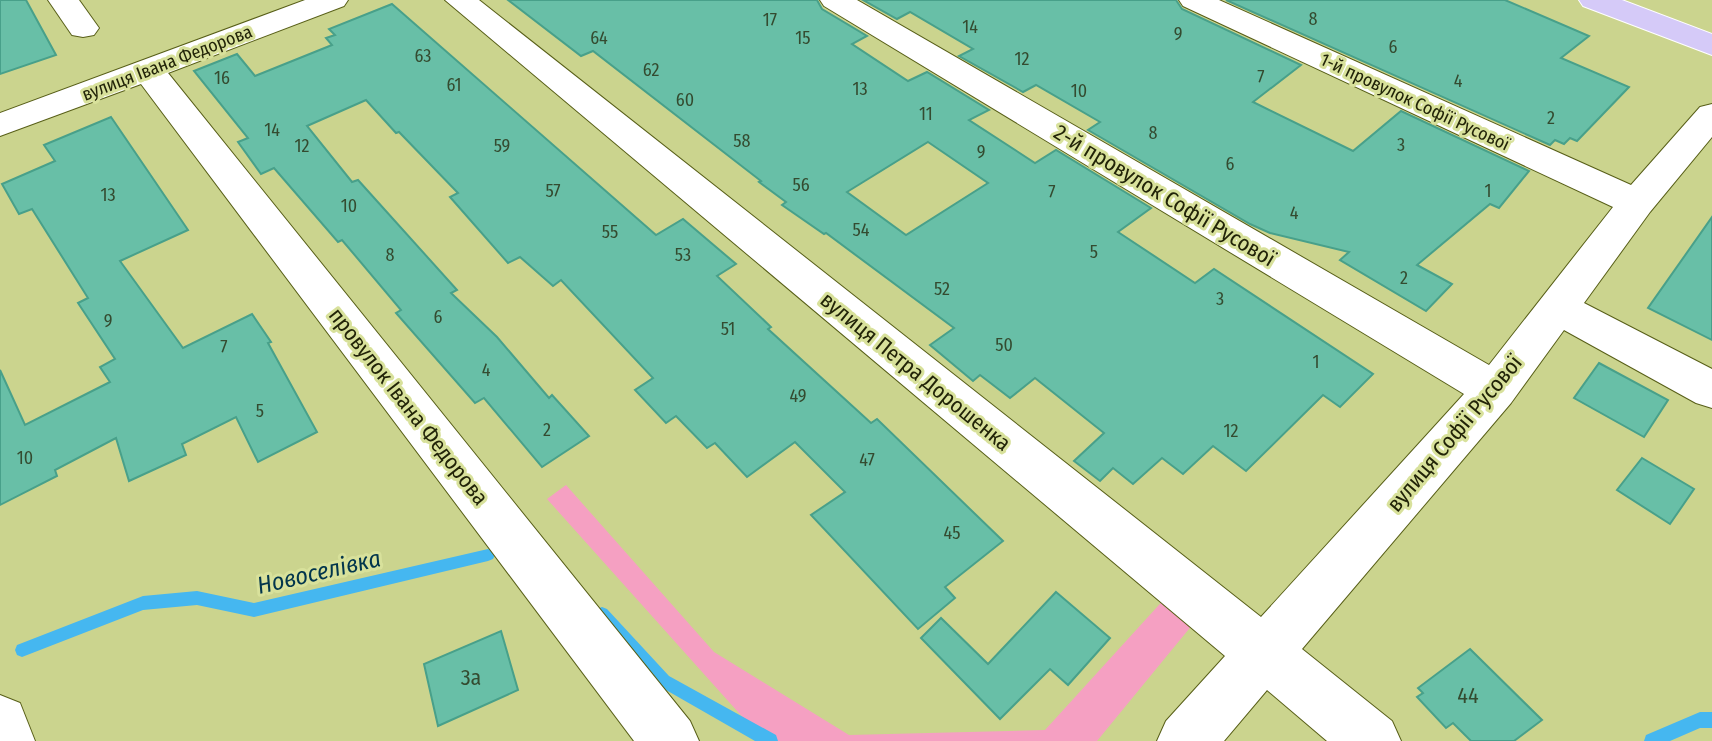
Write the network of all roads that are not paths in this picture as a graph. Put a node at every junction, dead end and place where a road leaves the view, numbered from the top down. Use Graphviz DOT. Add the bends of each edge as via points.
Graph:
graph roads {
  1 [pos="63,0"];
  2 [pos="333,0"];
  3 [pos="460,0"];
  4 [pos="835,0"];
  5 [pos="1194,0"];
  6 [pos="1594,0"];
  7 [pos="83,28"];
  8 [pos="1712,45"];
  9 [pos="148,70"];
  10 [pos="1712,115"];
  11 [pos="0,125"];
  12 [pos="1637,203"];
  13 [pos="1556,307"];
  14 [pos="1495,390"];
  15 [pos="1712,390"];
  16 [pos="1264,653"];
  17 [pos="0,723"];
  18 [pos="6,741"];
  19 [pos="670,741"];
  20 [pos="1186,741"];
  21 [pos="1372,741"];
  1 -- 7 [label="street"];
  2 -- 9 [label="street, вулиця Івана Федорова"];
  3 -- 16 [label="street, вулиця Петра Дорошенка"];
  4 -- 14 [label="street, 2-й провулок Софії Русової"];
  5 -- 12 [label="street, 1-й провулок Софії Русової"];
  6 -- 8 [label="main road"];
  9 -- 11 [label="street, вулиця Івана Федорова"];
  9 -- 19 [label="street, провулок Івана Федорова"];
  10 -- 12 [label="street, вулиця Софії Русової"];
  12 -- 13 [label="street, вулиця Софії Русової"];
  13 -- 14 [label="street, вулиця Софії Русової"];
  13 -- 15 [label="street"];
  14 -- 16 [label="street, вулиця Софії Русової"];
  16 -- 20 [label="street, вулиця Софії Русової"];
  16 -- 21 [label="street, вулиця Петра Дорошенка"];
  17 -- 18 [label="street"];
}
